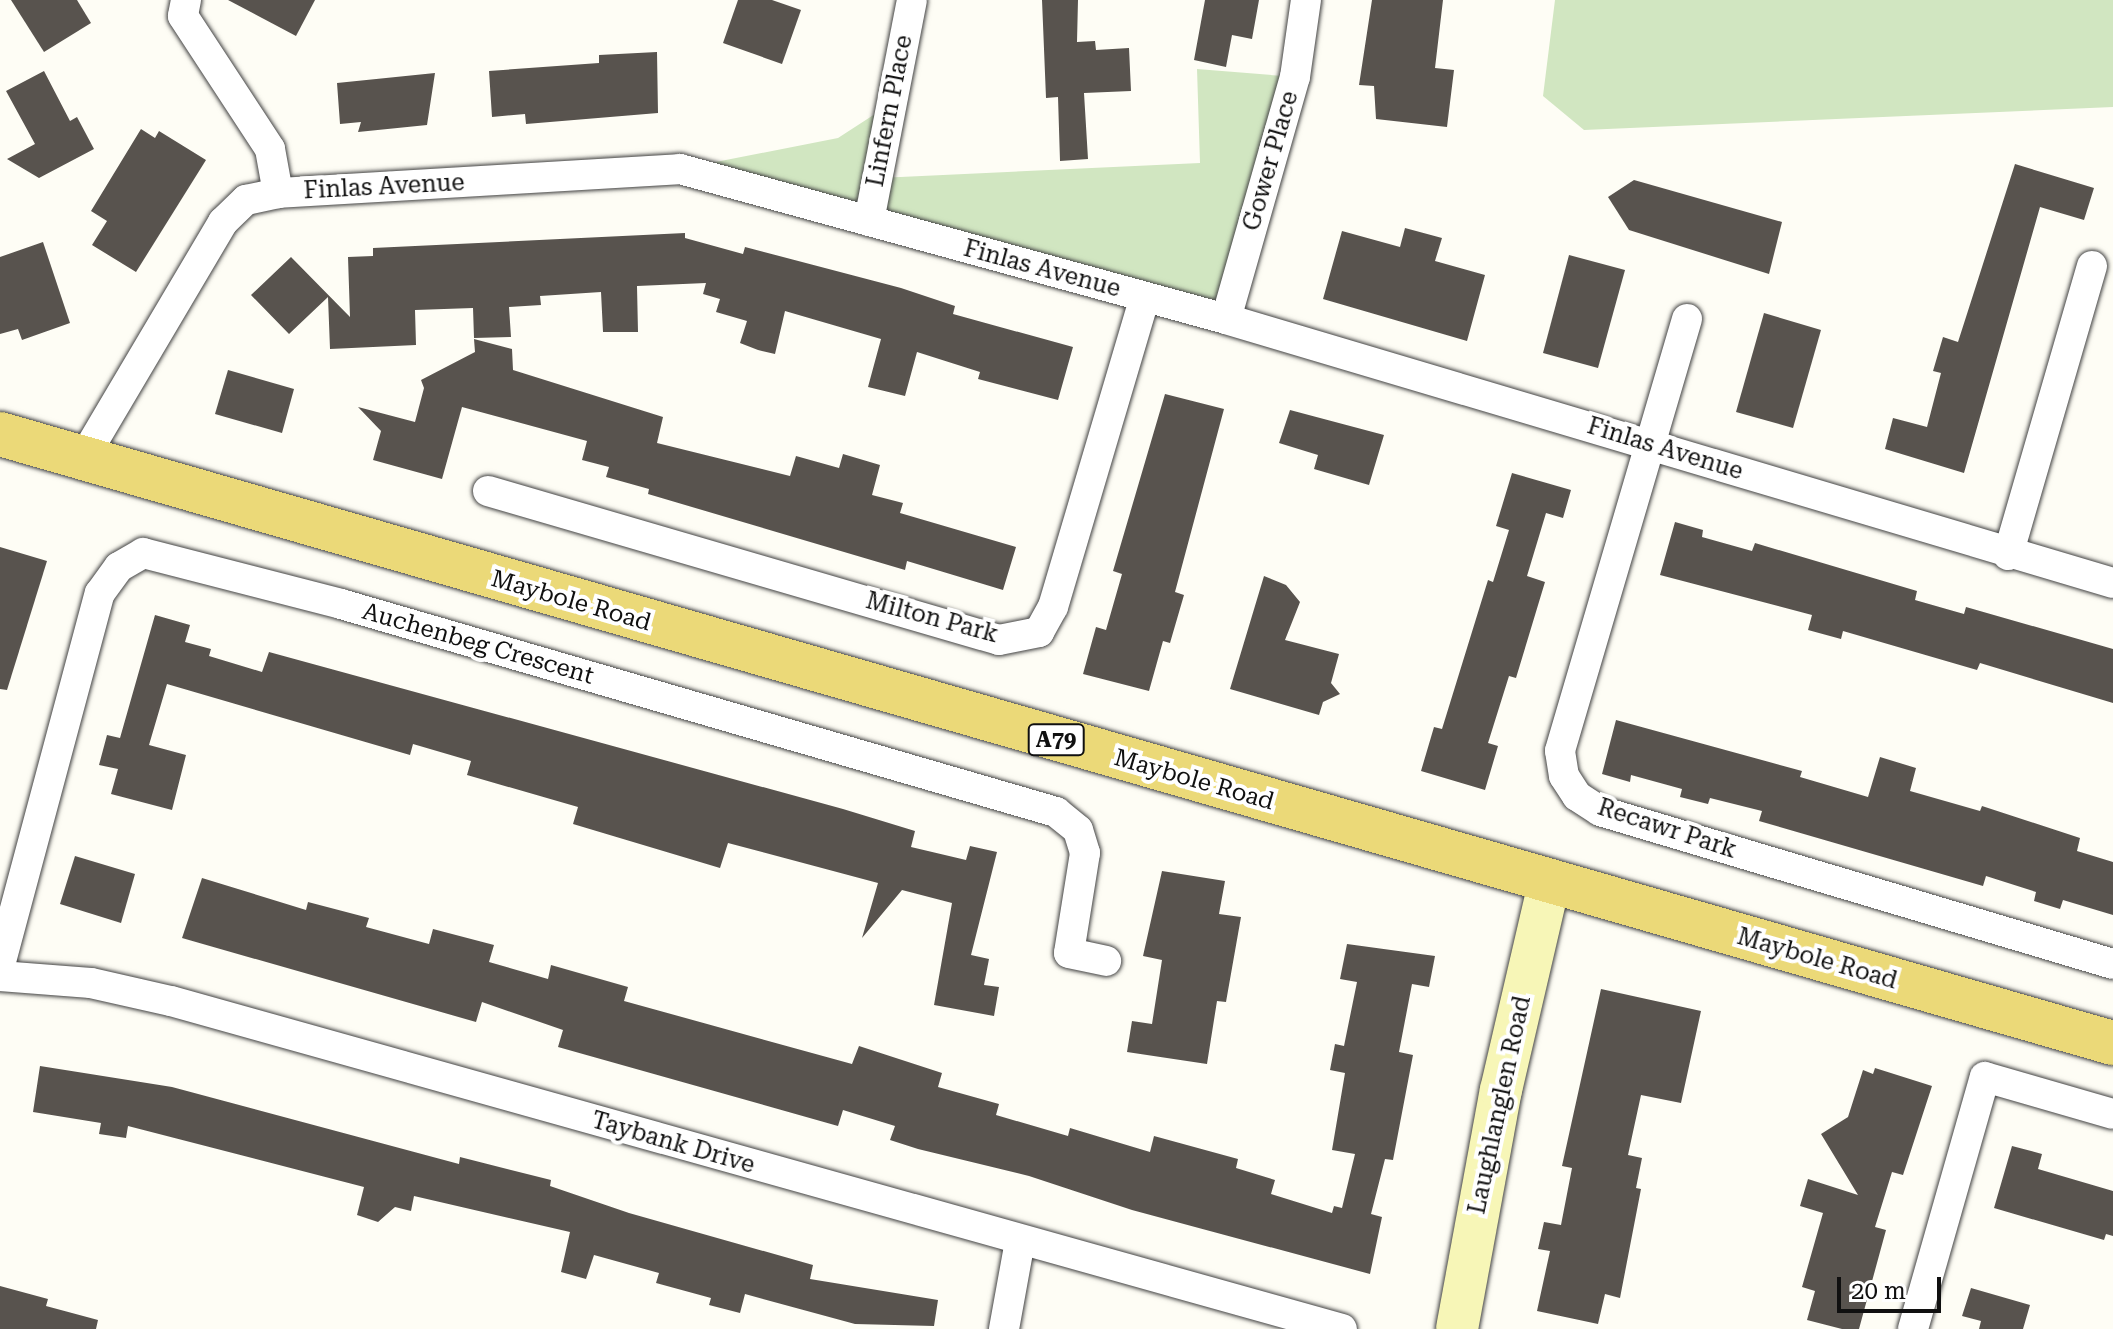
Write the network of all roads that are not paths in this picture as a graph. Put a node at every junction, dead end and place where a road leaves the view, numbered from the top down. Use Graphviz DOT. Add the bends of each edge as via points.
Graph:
graph roads {
  1 [pos="186,0"];
  2 [pos="912,0"];
  3 [pos="1306,0"];
  4 [pos="278,193"];
  5 [pos="869,221"];
  6 [pos="2092,266"];
  7 [pos="1145,297"];
  8 [pos="1226,319"];
  9 [pos="1687,319"];
  10 [pos="0,434"];
  11 [pos="1648,443"];
  12 [pos="84,457"];
  13 [pos="488,491"];
  14 [pos="2008,555"];
  15 [pos="2113,583"];
  16 [pos="1549,883"];
  17 [pos="1106,961"];
  18 [pos="2113,964"];
  19 [pos="0,965"];
  20 [pos="0,976"];
  21 [pos="2113,1043"];
  22 [pos="2113,1114"];
  23 [pos="1020,1241"];
  24 [pos="1004,1329"];
  25 [pos="1342,1329"];
  26 [pos="1457,1329"];
  27 [pos="1913,1329"];
  1 -- 4 [label="street" via="183,16 270,149"];
  2 -- 5 [label="street, Linfern Place"];
  3 -- 8 [label="street, Gower Place" via="1295,77"];
  4 -- 5 [label="street, Finlas Avenue" via="680,169"];
  4 -- 12 [label="street, Finlas Avenue" via="246,200 223,222"];
  5 -- 7 [label="street, Finlas Avenue"];
  6 -- 14 [label="street"];
  7 -- 8 [label="street, Finlas Avenue"];
  7 -- 13 [label="street, Milton Park" via="1053,607 1039,632 999,640"];
  8 -- 11 [label="street, Finlas Avenue"];
  9 -- 11 [label="street, Recawr Park"];
  10 -- 12 [label="main road, Maybole Road / A79"];
  11 -- 14 [label="street, Finlas Avenue"];
  11 -- 18 [label="street, Recawr Park" via="1560,751 1564,776 1577,796 1600,811"];
  12 -- 16 [label="main road, Maybole Road / A79"];
  14 -- 15 [label="street, Finlas Avenue"];
  16 -- 21 [label="main road, Maybole Road / A79"];
  16 -- 26 [label="street, Laughlanglen Road" via="1501,1090"];
  17 -- 19 [label="street, Auchenbeg Crescent" via="1069,953 1085,853 1078,830 1056,812 341,604 143,553 119,567 100,593"];
  20 -- 23 [label="street, Taybank Drive" via="91,983 171,1001"];
  22 -- 27 [label="street" via="1985,1077"];
  23 -- 24 [label="street"];
  23 -- 25 [label="street, Taybank Drive"];
}
